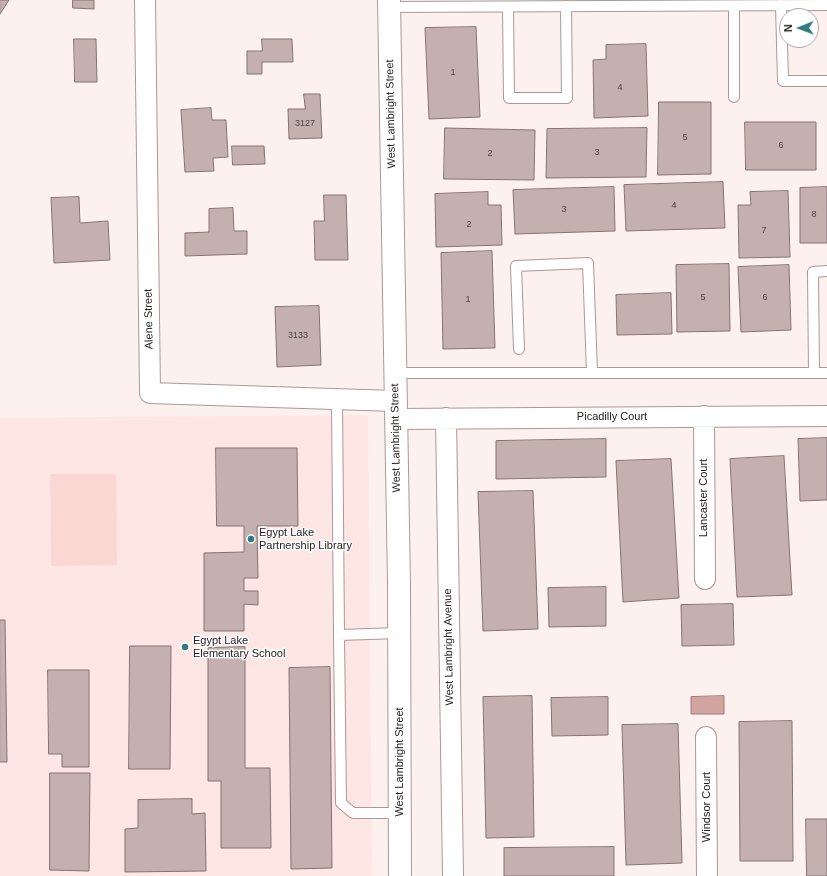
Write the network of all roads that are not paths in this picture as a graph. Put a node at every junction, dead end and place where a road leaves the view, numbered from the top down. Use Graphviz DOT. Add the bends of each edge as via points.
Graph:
graph roads {
  1 [pos="145,0"];
  2 [pos="389,4"];
  3 [pos="780,5"];
  4 [pos="827,5"];
  5 [pos="566,6"];
  6 [pos="734,6"];
  7 [pos="508,7"];
  8 [pos="827,81"];
  9 [pos="734,97"];
  10 [pos="827,271"];
  11 [pos="520,349"];
  12 [pos="395,373"];
  13 [pos="814,373"];
  14 [pos="827,373"];
  15 [pos="592,374"];
  16 [pos="337,399"];
  17 [pos="396,410"];
  18 [pos="704,416"];
  19 [pos="827,416"];
  20 [pos="446,418"];
  21 [pos="705,579"];
  22 [pos="399,633"];
  23 [pos="339,635"];
  24 [pos="706,737"];
  25 [pos="400,813"];
  26 [pos="400,876"];
  27 [pos="453,876"];
  28 [pos="707,876"];
  1 -- 16 [label="street, Alene Street" via="150,394"];
  2 -- 7 [label="lane"];
  2 -- 12 [label="main road, West Lambright Street"];
  3 -- 4 [label="lane"];
  3 -- 6 [label="lane"];
  3 -- 8 [label="lane" via="783,81"];
  5 -- 6 [label="lane"];
  5 -- 7 [label="lane"];
  5 -- 7 [label="lane" via="567,98 509,98"];
  6 -- 9 [label="lane"];
  10 -- 13 [label="lane" via="813,272"];
  11 -- 15 [label="lane" via="516,266 588,263"];
  12 -- 15 [label="lane"];
  12 -- 17 [label="main road, West Lambright Street"];
  13 -- 14 [label="lane"];
  13 -- 15 [label="lane"];
  16 -- 17 [label="street, Alene Street"];
  16 -- 23 [label="lane"];
  17 -- 20 [label="street, Picadilly Court"];
  17 -- 22 [label="main road, West Lambright Street"];
  18 -- 19 [label="street, Picadilly Court"];
  18 -- 20 [label="street, Picadilly Court"];
  18 -- 21 [label="street, Lancaster Court"];
  20 -- 27 [label="street, West Lambright Avenue"];
  22 -- 23 [label="lane"];
  22 -- 25 [label="main road, West Lambright Street"];
  23 -- 25 [label="lane" via="341,803 353,813"];
  24 -- 28 [label="street, Windsor Court"];
  25 -- 26 [label="main road, West Lambright Street"];
}
